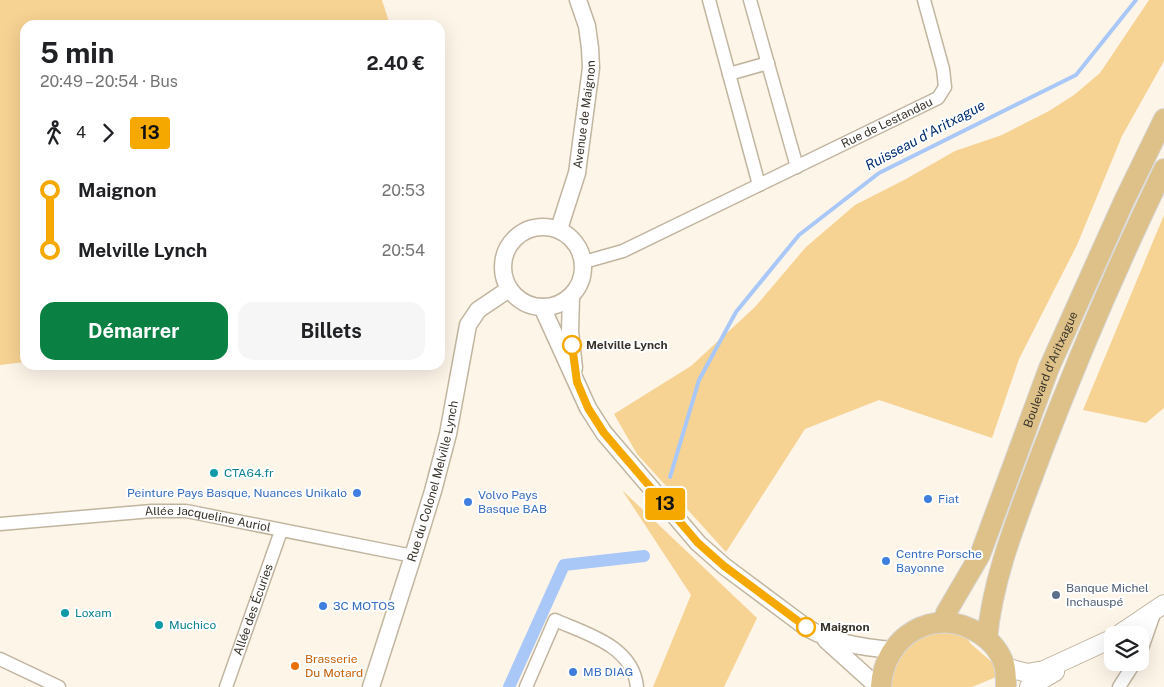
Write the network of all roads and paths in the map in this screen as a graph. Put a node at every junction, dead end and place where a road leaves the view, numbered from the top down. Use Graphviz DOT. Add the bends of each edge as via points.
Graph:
graph roads {
  1 [pos="578,0"];
  2 [pos="710,0"];
  3 [pos="750,0"];
  4 [pos="924,0"];
  5 [pos="768,63"];
  6 [pos="729,74"];
  7 [pos="1164,119"];
  8 [pos="797,166"];
  9 [pos="1164,169"];
  10 [pos="759,185"];
  11 [pos="559,229"];
  12 [pos="584,262"];
  13 [pos="509,289"];
  14 [pos="571,296"];
  15 [pos="542,307"];
  16 [pos="577,382"];
  17 [pos="0,524"];
  18 [pos="281,531"];
  19 [pos="413,556"];
  20 [pos="1160,607"];
  21 [pos="944,622"];
  22 [pos="1131,626"];
  23 [pos="1149,633"];
  24 [pos="820,635"];
  25 [pos="987,639"];
  26 [pos="1104,642"];
  27 [pos="1104,643"];
  28 [pos="892,650"];
  29 [pos="0,659"];
  30 [pos="1005,667"];
  31 [pos="1129,671"];
  32 [pos="58,687"];
  33 [pos="226,687"];
  34 [pos="370,687"];
  35 [pos="526,687"];
  36 [pos="637,687"];
  37 [pos="880,687"];
  38 [pos="1006,687"];
  39 [pos="1029,687"];
  40 [pos="1119,687"];
  1 -- 11 [label="street, Avenue de Maignon" via="587,26 591,68 577,172"];
  2 -- 6 [label="street"];
  3 -- 5 [label="street"];
  4 -- 8 [label="street, Rue de Lestandau" via="943,69 945,87 938,98"];
  5 -- 6 [label="street"];
  5 -- 8 [label="street"];
  6 -- 10 [label="street"];
  7 -- 21 [label="main road, Boulevard d'Aritxague" via="1124,200 1050,368 980,555"];
  8 -- 10 [label="street, Rue de Lestandau"];
  9 -- 25 [label="main road, Boulevard d'Aritxague" via="1073,372 1015,524 996,584"];
  10 -- 12 [label="street, Rue de Lestandau" via="624,251"];
  11 -- 12 [label="street" via="576,242"];
  11 -- 13 [label="street" via="536,227 525,230 513,240 503,264"];
  12 -- 14 [label="street" via="581,281"];
  13 -- 15 [label="street" via="523,302"];
  13 -- 19 [label="street, Rue du Colonel Melville Lynch" via="478,310 468,325 448,434"];
  14 -- 15 [label="street" via="562,303"];
  14 -- 16 [label="street" via="570,331"];
  15 -- 16 [label="street"];
  16 -- 24 [label="street" via="604,433 698,543 730,572"];
  17 -- 18 [label="street, Allée Jacqueline Auriol" via="186,511"];
  18 -- 19 [label="street, Allée Jacqueline Auriol"];
  18 -- 33 [label="street, Allée des Écuries"];
  19 -- 34 [label="street, Rue du Colonel Melville Lynch"];
  20 -- 22 [label="main road"];
  20 -- 23 [label="street"];
  21 -- 25 [label="main road" via="960,624"];
  21 -- 28 [label="main road" via="917,628"];
  24 -- 28 [label="street" via="846,644"];
  24 -- 37 [label="street"];
  25 -- 30 [label="main road" via="996,648"];
  26 -- 30 [label="main road" via="1044,670 1027,673"];
  27 -- 39 [label="main road"];
  28 -- 37 [label="main road" via="885,662"];
  29 -- 32 [label="street"];
  30 -- 38 [label="main road"];
  31 -- 40 [label="street"];
  35 -- 36 [label="street" via="555,620 614,648 631,667"];
}
